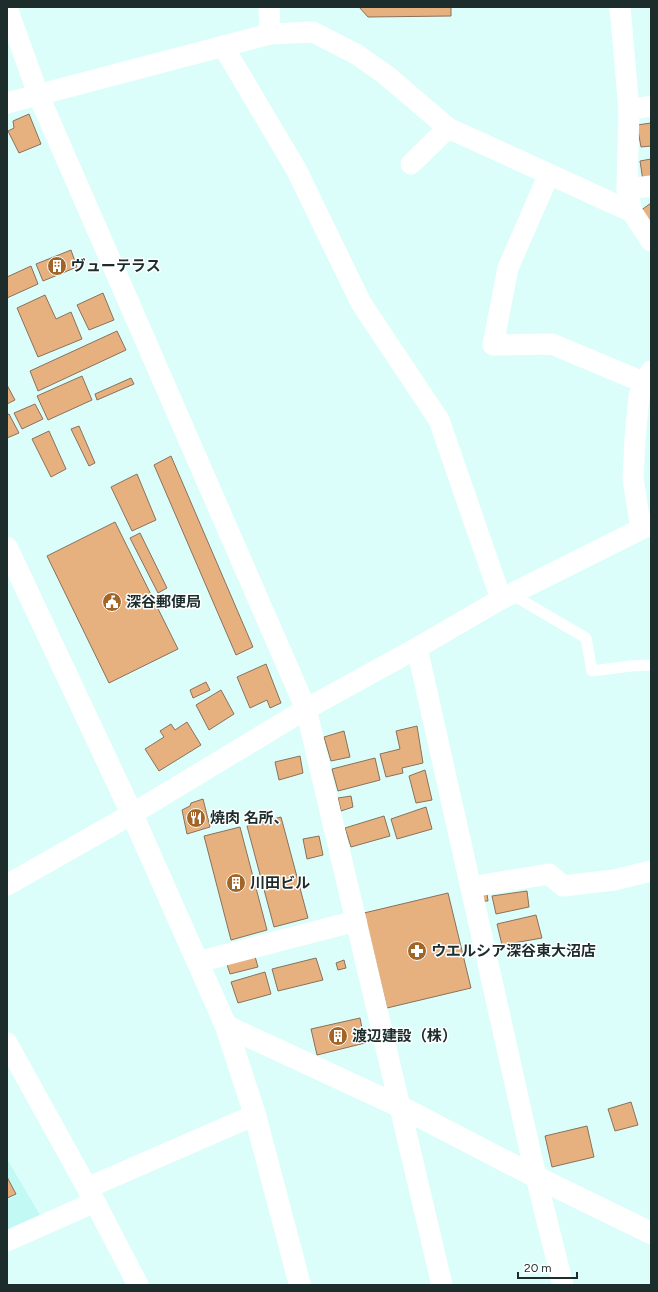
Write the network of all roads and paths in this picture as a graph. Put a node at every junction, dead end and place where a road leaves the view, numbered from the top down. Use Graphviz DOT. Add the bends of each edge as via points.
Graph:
graph roads {
  1 [pos="269,7"];
  2 [pos="620,7"];
  3 [pos="7,8"];
  4 [pos="270,34"];
  5 [pos="223,46"];
  6 [pos="38,94"];
  7 [pos="7,103"];
  8 [pos="651,106"];
  9 [pos="629,110"];
  10 [pos="448,128"];
  11 [pos="411,164"];
  12 [pos="549,174"];
  13 [pos="651,186"];
  14 [pos="627,189"];
  15 [pos="632,212"];
  16 [pos="651,241"];
  17 [pos="648,377"];
  18 [pos="646,527"];
  19 [pos="7,548"];
  20 [pos="506,597"];
  21 [pos="417,648"];
  22 [pos="651,665"];
  23 [pos="306,709"];
  24 [pos="132,814"];
  25 [pos="651,871"];
  26 [pos="7,885"];
  27 [pos="471,887"];
  28 [pos="356,921"];
  29 [pos="198,962"];
  30 [pos="226,1026"];
  31 [pos="7,1043"];
  32 [pos="401,1107"];
  33 [pos="255,1115"];
  34 [pos="536,1177"];
  35 [pos="91,1195"];
  36 [pos="651,1233"];
  37 [pos="7,1241"];
  38 [pos="138,1285"];
  39 [pos="300,1285"];
  40 [pos="442,1285"];
  41 [pos="563,1285"];
  1 -- 4 [label="street"];
  2 -- 9 [label="street"];
  3 -- 6 [label="street"];
  4 -- 5 [label="street"];
  4 -- 10 [label="street" via="313,32 356,54 386,75"];
  5 -- 6 [label="street"];
  5 -- 20 [label="street" via="296,169 361,303 438,420"];
  6 -- 7 [label="street"];
  6 -- 23 [label="street"];
  8 -- 9 [label="street"];
  9 -- 14 [label="street"];
  10 -- 11 [label="street"];
  10 -- 12 [label="street"];
  12 -- 15 [label="street"];
  12 -- 17 [label="street" via="508,268 493,345 552,344"];
  13 -- 14 [label="street"];
  14 -- 15 [label="street"];
  15 -- 16 [label="street"];
  17 -- 18 [label="street" via="639,396 633,480"];
  18 -- 20 [label="street"];
  19 -- 24 [label="street"];
  20 -- 21 [label="street"];
  20 -- 22 [label="lane" via="586,638 592,671"];
  21 -- 23 [label="street"];
  21 -- 27 [label="street"];
  23 -- 24 [label="street"];
  23 -- 28 [label="street"];
  24 -- 26 [label="street"];
  24 -- 29 [label="street"];
  25 -- 27 [label="street" via="614,880 563,886 549,874"];
  27 -- 34 [label="street"];
  28 -- 29 [label="street"];
  28 -- 32 [label="street"];
  29 -- 30 [label="street"];
  30 -- 32 [label="street"];
  30 -- 33 [label="street"];
  31 -- 35 [label="street"];
  32 -- 34 [label="street"];
  32 -- 40 [label="street"];
  33 -- 35 [label="street"];
  33 -- 39 [label="street"];
  34 -- 36 [label="street"];
  34 -- 41 [label="street"];
  35 -- 37 [label="street"];
  35 -- 38 [label="street"];
}
